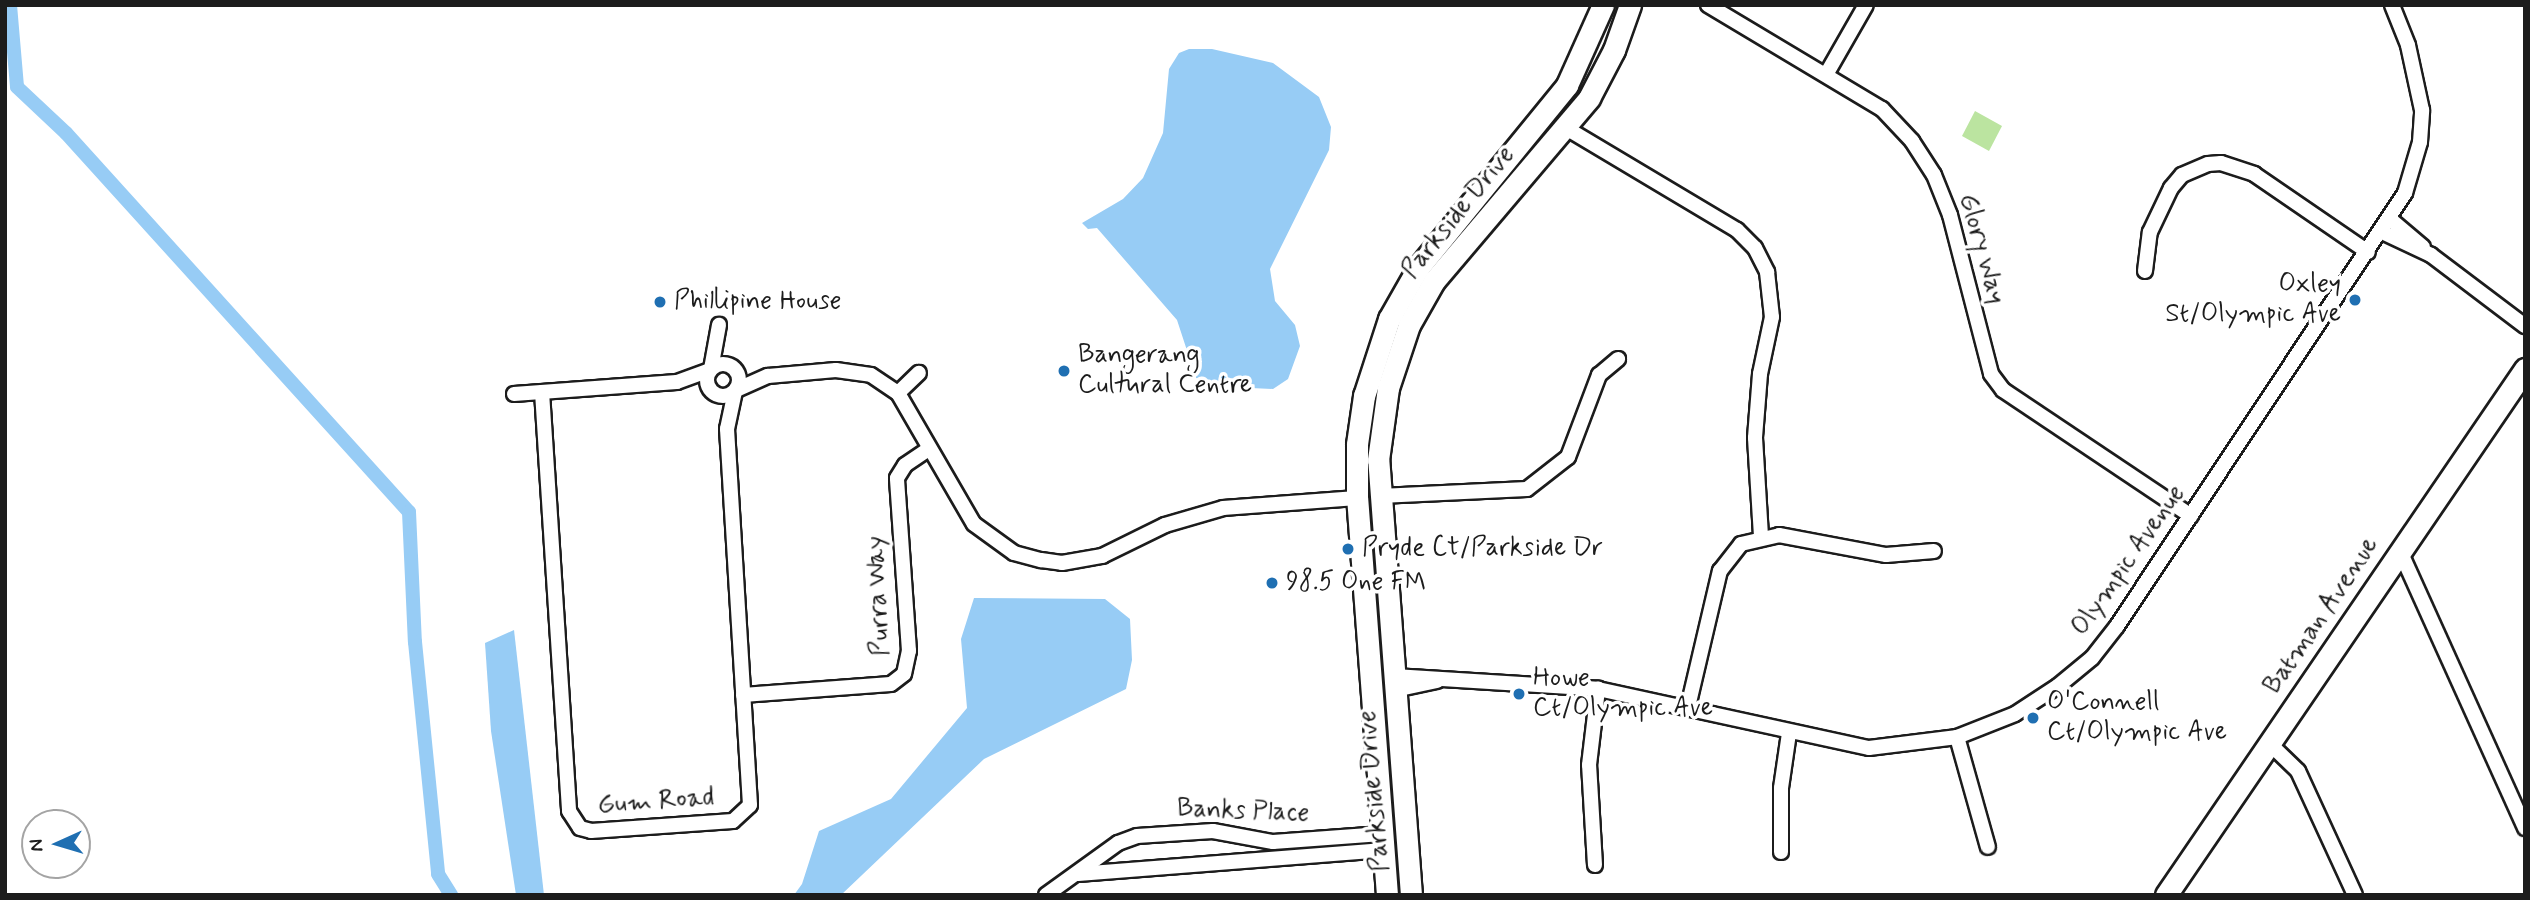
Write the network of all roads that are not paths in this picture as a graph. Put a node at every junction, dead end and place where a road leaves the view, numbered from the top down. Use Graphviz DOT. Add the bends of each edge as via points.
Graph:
graph roads {
  1 [pos="1604,5"];
  2 [pos="1630,5"];
  3 [pos="1709,5"];
  4 [pos="1866,5"];
  5 [pos="2392,5"];
  6 [pos="1828,73"];
  7 [pos="1546,114"];
  8 [pos="1566,128"];
  9 [pos="2386,225"];
  10 [pos="2368,252"];
  11 [pos="2145,271"];
  12 [pos="2525,326"];
  13 [pos="1618,359"];
  14 [pos="733,367"];
  15 [pos="711,369"];
  16 [pos="2525,369"];
  17 [pos="919,373"];
  18 [pos="768,376"];
  19 [pos="677,382"];
  20 [pos="735,390"];
  21 [pos="542,392"];
  22 [pos="712,392"];
  23 [pos="898,393"];
  24 [pos="2518,393"];
  25 [pos="514,394"];
  26 [pos="727,429"];
  27 [pos="929,449"];
  28 [pos="1380,496"];
  29 [pos="1357,498"];
  30 [pos="2191,516"];
  31 [pos="1761,536"];
  32 [pos="1934,551"];
  33 [pos="2400,551"];
  34 [pos="1395,683"];
  35 [pos="1371,686"];
  36 [pos="1598,689"];
  37 [pos="743,695"];
  38 [pos="1688,707"];
  39 [pos="1789,733"];
  40 [pos="1957,737"];
  41 [pos="2269,743"];
  42 [pos="2525,828"];
  43 [pos="1248,838"];
  44 [pos="1407,840"];
  45 [pos="1383,842"];
  46 [pos="1988,847"];
  47 [pos="1290,849"];
  48 [pos="1781,852"];
  49 [pos="1248,859"];
  50 [pos="1595,865"];
  51 [pos="1073,876"];
  52 [pos="1046,895"];
  53 [pos="1387,895"];
  54 [pos="1411,895"];
  55 [pos="2166,895"];
  56 [pos="2355,895"];
  1 -- 7 [label="street, Parkside Drive" via="1582,58"];
  2 -- 8 [label="street, Parkside Drive" via="1599,82"];
  3 -- 6 [label="street, Glory Way"];
  4 -- 6 [label="street"];
  5 -- 9 [label="street, Olympic Avenue" via="2411,58 2422,110 2414,169"];
  6 -- 30 [label="street, Glory Way" via="1882,109 1912,141 1934,175 1950,215 1982,356 2003,390"];
  7 -- 8 [label="street"];
  7 -- 29 [label="street, Parkside Drive" via="1418,268 1390,319 1360,418"];
  8 -- 28 [label="street, Parkside Drive" via="1459,248 1409,325 1380,427"];
  8 -- 31 [label="street" via="1737,230 1755,248 1767,272 1772,317 1760,374 1755,438"];
  9 -- 10 [label="street, Olympic Avenue"];
  9 -- 12 [label="street"];
  10 -- 11 [label="street" via="2254,174 2208,164 2182,175 2171,188 2150,232"];
  10 -- 30 [label="street, Olympic Avenue"];
  13 -- 28 [label="street" via="1600,375 1567,457 1527,489 1503,494"];
  14 -- 15 [label="street" via="719,364"];
  14 -- 15 [label="street" via="719,325"];
  14 -- 18 [label="street"];
  14 -- 20 [label="street" via="739,377"];
  15 -- 19 [label="street"];
  15 -- 22 [label="street" via="707,380"];
  16 -- 24 [label="street, Batman Avenue"];
  17 -- 23 [label="street"];
  18 -- 20 [label="street"];
  18 -- 23 [label="street" via="857,371"];
  19 -- 21 [label="street"];
  19 -- 22 [label="street"];
  20 -- 22 [label="street" via="723,396"];
  20 -- 26 [label="street, Gum Road"];
  21 -- 25 [label="street"];
  21 -- 37 [label="street, Gum Road" via="573,821 590,831 718,823 743,814 751,794"];
  22 -- 26 [label="street, Gum Road"];
  23 -- 27 [label="street"];
  24 -- 33 [label="street, Batman Avenue"];
  26 -- 37 [label="street, Gum Road"];
  27 -- 29 [label="street" via="974,524 1014,553 1041,561 1062,563 1102,556 1177,520 1223,508"];
  27 -- 37 [label="street, Purra Way" via="905,465 897,478 909,651 904,674 891,684"];
  28 -- 29 [label="street"];
  28 -- 34 [label="street, Parkside Drive"];
  29 -- 35 [label="street, Parkside Drive"];
  30 -- 40 [label="street, Olympic Avenue" via="2092,658 2015,714"];
  31 -- 32 [label="street" via="1779,535 1886,555"];
  31 -- 38 [label="street" via="1741,544 1720,571"];
  33 -- 41 [label="street, Batman Avenue"];
  33 -- 42 [label="street"];
  34 -- 35 [label="street"];
  34 -- 36 [label="street, Olympic Avenue" via="1442,680"];
  34 -- 44 [label="street, Parkside Drive"];
  35 -- 45 [label="street, Parkside Drive"];
  36 -- 38 [label="street, Olympic Avenue"];
  36 -- 50 [label="street" via="1589,765"];
  38 -- 39 [label="street, Olympic Avenue"];
  39 -- 40 [label="street, Olympic Avenue" via="1869,748"];
  39 -- 48 [label="street" via="1781,788"];
  40 -- 46 [label="street"];
  41 -- 55 [label="street, Batman Avenue"];
  41 -- 56 [label="street" via="2298,771"];
  43 -- 47 [label="street, Banks Place"];
  43 -- 49 [label="street"];
  43 -- 51 [label="street, Banks Place" via="1213,831 1132,837"];
  44 -- 45 [label="street"];
  44 -- 54 [label="street, Parkside Drive"];
  45 -- 47 [label="street, Banks Place"];
  45 -- 53 [label="street, Parkside Drive"];
  47 -- 49 [label="street, Banks Place"];
  49 -- 51 [label="street, Banks Place"];
  51 -- 52 [label="street, Banks Place"];
}
